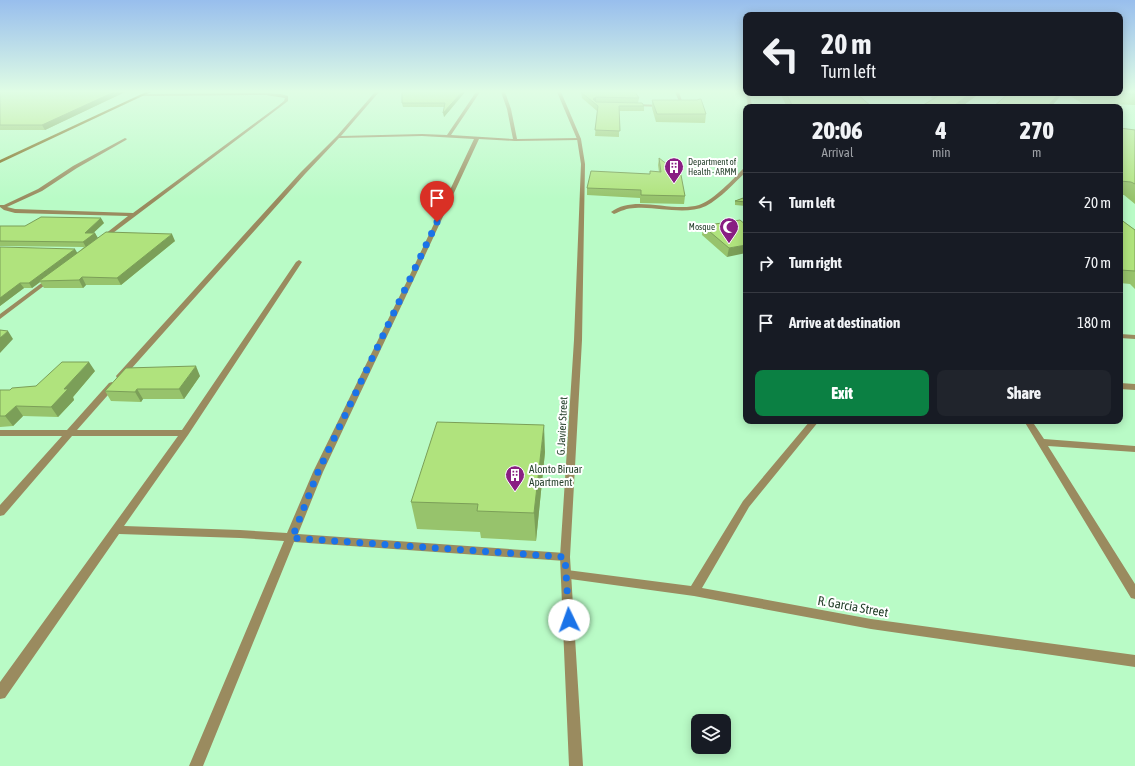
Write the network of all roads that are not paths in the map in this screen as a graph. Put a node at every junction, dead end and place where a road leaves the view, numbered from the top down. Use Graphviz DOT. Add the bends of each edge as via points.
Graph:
graph roads {
  1 [pos="73,128"];
  2 [pos="250,128"];
  3 [pos="346,128"];
  4 [pos="454,128"];
  5 [pos="513,128"];
  6 [pos="574,128"];
  7 [pos="338,137"];
  8 [pos="448,137"];
  9 [pos="476,138"];
  10 [pos="125,139"];
  11 [pos="579,139"];
  12 [pos="515,140"];
  13 [pos="0,162"];
  14 [pos="743,172"];
  15 [pos="3,207"];
  16 [pos="614,212"];
  17 [pos="0,213"];
  18 [pos="134,215"];
  19 [pos="98,242"];
  20 [pos="299,262"];
  21 [pos="56,274"];
  22 [pos="0,317"];
  23 [pos="1123,336"];
  24 [pos="1135,337"];
  25 [pos="1123,386"];
  26 [pos="1135,388"];
  27 [pos="813,424"];
  28 [pos="1030,424"];
  29 [pos="185,433"];
  30 [pos="0,434"];
  31 [pos="68,434"];
  32 [pos="1042,442"];
  33 [pos="1135,449"];
  34 [pos="0,512"];
  35 [pos="116,530"];
  36 [pos="292,538"];
  37 [pos="565,557"];
  38 [pos="567,575"];
  39 [pos="694,591"];
  40 [pos="1135,594"];
  41 [pos="1135,661"];
  42 [pos="0,693"];
  43 [pos="196,766"];
  44 [pos="576,766"];
  1 -- 13 [label="main road"];
  2 -- 18 [label="street"];
  3 -- 7 [label="street"];
  4 -- 8 [label="street"];
  5 -- 12 [label="street"];
  6 -- 11 [label="street, G. Javier Street"];
  7 -- 8 [label="street"];
  7 -- 31 [label="street"];
  8 -- 9 [label="street"];
  9 -- 12 [label="street"];
  9 -- 36 [label="street" via="318,472"];
  10 -- 15 [label="street" via="35,193"];
  11 -- 12 [label="street"];
  11 -- 37 [label="street, G. Javier Street" via="583,164 578,340"];
  14 -- 16 [label="street" via="702,205 688,208 628,207"];
  15 -- 17 [label="street"];
  15 -- 18 [label="street"];
  18 -- 19 [label="street"];
  20 -- 29 [label="street"];
  21 -- 22 [label="street"];
  23 -- 24 [label="street"];
  25 -- 26 [label="street"];
  27 -- 39 [label="street" via="746,504"];
  28 -- 32 [label="street"];
  29 -- 31 [label="street"];
  29 -- 35 [label="street"];
  30 -- 31 [label="street"];
  31 -- 34 [label="street"];
  32 -- 33 [label="street"];
  32 -- 40 [label="street"];
  35 -- 36 [label="street"];
  35 -- 42 [label="street"];
  36 -- 37 [label="street"];
  36 -- 43 [label="street"];
  37 -- 38 [label="street, G. Javier Street"];
  38 -- 39 [label="street, R. Garcia Street"];
  38 -- 44 [label="street, G. Javier Street"];
  39 -- 41 [label="street, R. Garcia Street" via="872,624"];
}
